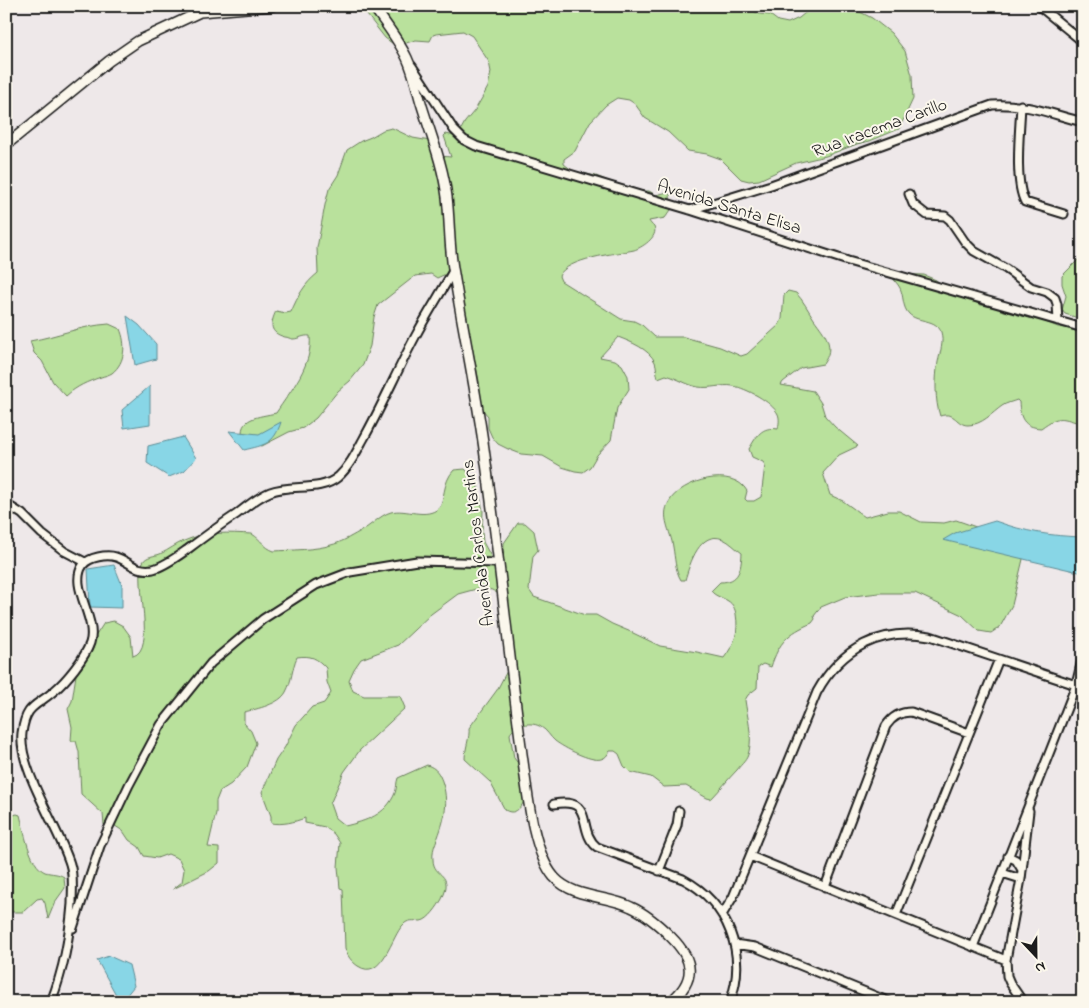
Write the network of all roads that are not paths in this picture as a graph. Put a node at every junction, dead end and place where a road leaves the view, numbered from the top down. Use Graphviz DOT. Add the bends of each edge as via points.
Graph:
graph roads {
  1 [pos="272,6"];
  2 [pos="373,6"];
  3 [pos="1039,6"];
  4 [pos="1083,42"];
  5 [pos="407,59"];
  6 [pos="1021,105"];
  7 [pos="1083,122"];
  8 [pos="6,144"];
  9 [pos="909,194"];
  10 [pos="690,210"];
  11 [pos="1064,214"];
  12 [pos="453,271"];
  13 [pos="1058,321"];
  14 [pos="1083,328"];
  15 [pos="6,504"];
  16 [pos="85,562"];
  17 [pos="498,563"];
  18 [pos="999,659"];
  19 [pos="1082,660"];
  20 [pos="1076,685"];
  21 [pos="969,733"];
  22 [pos="1030,802"];
  23 [pos="554,804"];
  24 [pos="679,811"];
  25 [pos="750,856"];
  26 [pos="1008,856"];
  27 [pos="1022,870"];
  28 [pos="658,871"];
  29 [pos="1002,873"];
  30 [pos="1021,879"];
  31 [pos="826,887"];
  32 [pos="722,915"];
  33 [pos="896,916"];
  34 [pos="69,940"];
  35 [pos="734,944"];
  36 [pos="973,947"];
  37 [pos="1006,960"];
  38 [pos="51,1002"];
  39 [pos="670,1002"];
  40 [pos="730,1002"];
  41 [pos="890,1002"];
  42 [pos="1023,1002"];
  1 -- 8 [label="street" via="200,12 138,41"];
  2 -- 5 [label="street, Avenida Carlos Martins"];
  3 -- 4 [label="street"];
  5 -- 10 [label="street, Avenida Santa Elisa" via="458,136 464,140 489,151"];
  5 -- 12 [label="street, Avenida Carlos Martins" via="435,144 447,194"];
  6 -- 7 [label="street, Rua Iracema Carillo"];
  6 -- 10 [label="street, Rua Iracema Carillo" via="992,105 976,110 771,185"];
  6 -- 11 [label="street" via="1023,198 1026,202"];
  9 -- 13 [label="street" via="913,204 926,215 945,216 950,220 974,251 1031,287 1055,298"];
  10 -- 13 [label="street, Avenida Santa Elisa" via="848,261"];
  12 -- 16 [label="street" via="369,430 338,476 325,484 271,491 177,557 153,569 135,567 114,556"];
  12 -- 17 [label="street, Avenida Carlos Martins" via="475,388"];
  13 -- 14 [label="street, Avenida Santa Elisa"];
  15 -- 16 [label="street" via="64,551"];
  16 -- 34 [label="street" via="79,585 90,621 89,644 61,684 31,708 22,735 29,771 70,863"];
  17 -- 34 [label="street" via="417,561 350,572 316,585 263,619 211,664 161,726 129,785 100,846"];
  17 -- 39 [label="street, Avenida Carlos Martins" via="531,817 544,860 559,882 571,890 634,908 682,948 689,964 689,978 680,994"];
  18 -- 20 [label="street"];
  18 -- 21 [label="street"];
  18 -- 25 [label="street" via="930,636 911,633 882,637 848,654 827,676 818,692"];
  19 -- 20 [label="street"];
  20 -- 22 [label="street"];
  21 -- 31 [label="street" via="911,712 892,719 886,726"];
  21 -- 33 [label="street"];
  22 -- 26 [label="street"];
  22 -- 27 [label="street"];
  23 -- 28 [label="street" via="570,803 579,807 590,838 597,847"];
  24 -- 28 [label="street" via="677,825"];
  25 -- 31 [label="street"];
  25 -- 32 [label="street"];
  26 -- 27 [label="street" via="1016,860"];
  26 -- 29 [label="street"];
  27 -- 30 [label="street"];
  28 -- 32 [label="street" via="694,885 710,898"];
  29 -- 30 [label="street"];
  29 -- 36 [label="street"];
  30 -- 37 [label="street"];
  31 -- 33 [label="street"];
  32 -- 35 [label="street"];
  33 -- 36 [label="street"];
  34 -- 38 [label="street"];
  35 -- 40 [label="street" via="737,975"];
  35 -- 41 [label="street" via="754,947"];
  36 -- 37 [label="street"];
  37 -- 42 [label="street" via="1007,976"];
}
